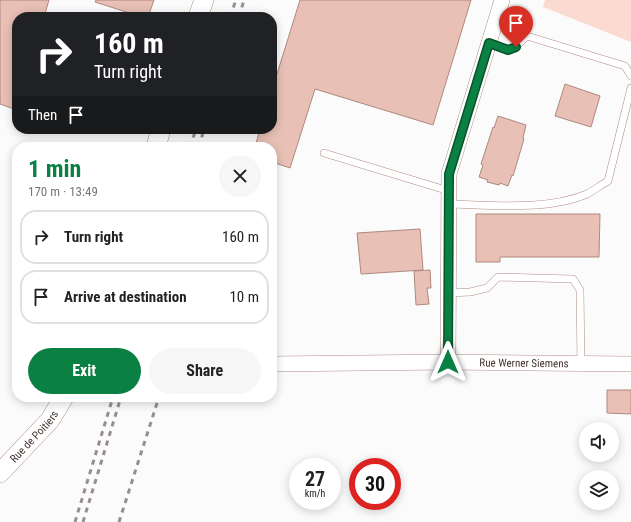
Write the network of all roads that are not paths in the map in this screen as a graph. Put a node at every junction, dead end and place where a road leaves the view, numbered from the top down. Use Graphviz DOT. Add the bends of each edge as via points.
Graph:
graph roads {
  1 [pos="204,0"];
  2 [pos="502,0"];
  3 [pos="200,12"];
  4 [pos="489,43"];
  5 [pos="631,76"];
  6 [pos="631,88"];
  7 [pos="324,153"];
  8 [pos="449,198"];
  9 [pos="449,293"];
  10 [pos="448,362"];
  11 [pos="581,363"];
  12 [pos="277,364"];
  13 [pos="631,364"];
  14 [pos="61,402"];
  15 [pos="0,473"];
  1 -- 3 [label="street"];
  2 -- 4 [label="street"];
  4 -- 5 [label="lane" via="508,50 516,47 527,36 625,66"];
  4 -- 8 [label="street" via="449,174"];
  6 -- 8 [label="lane" via="608,181 587,193 560,202 511,206"];
  7 -- 8 [label="lane"];
  8 -- 9 [label="street"];
  9 -- 10 [label="street"];
  9 -- 11 [label="lane" via="487,288 498,277 573,279 580,290"];
  10 -- 11 [label="street, Rue Werner Siemens"];
  10 -- 12 [label="street, Rue Werner Siemens"];
  11 -- 13 [label="street, Rue Werner Siemens"];
  14 -- 15 [label="street, Rue de Poitiers" via="50,420"];
}
